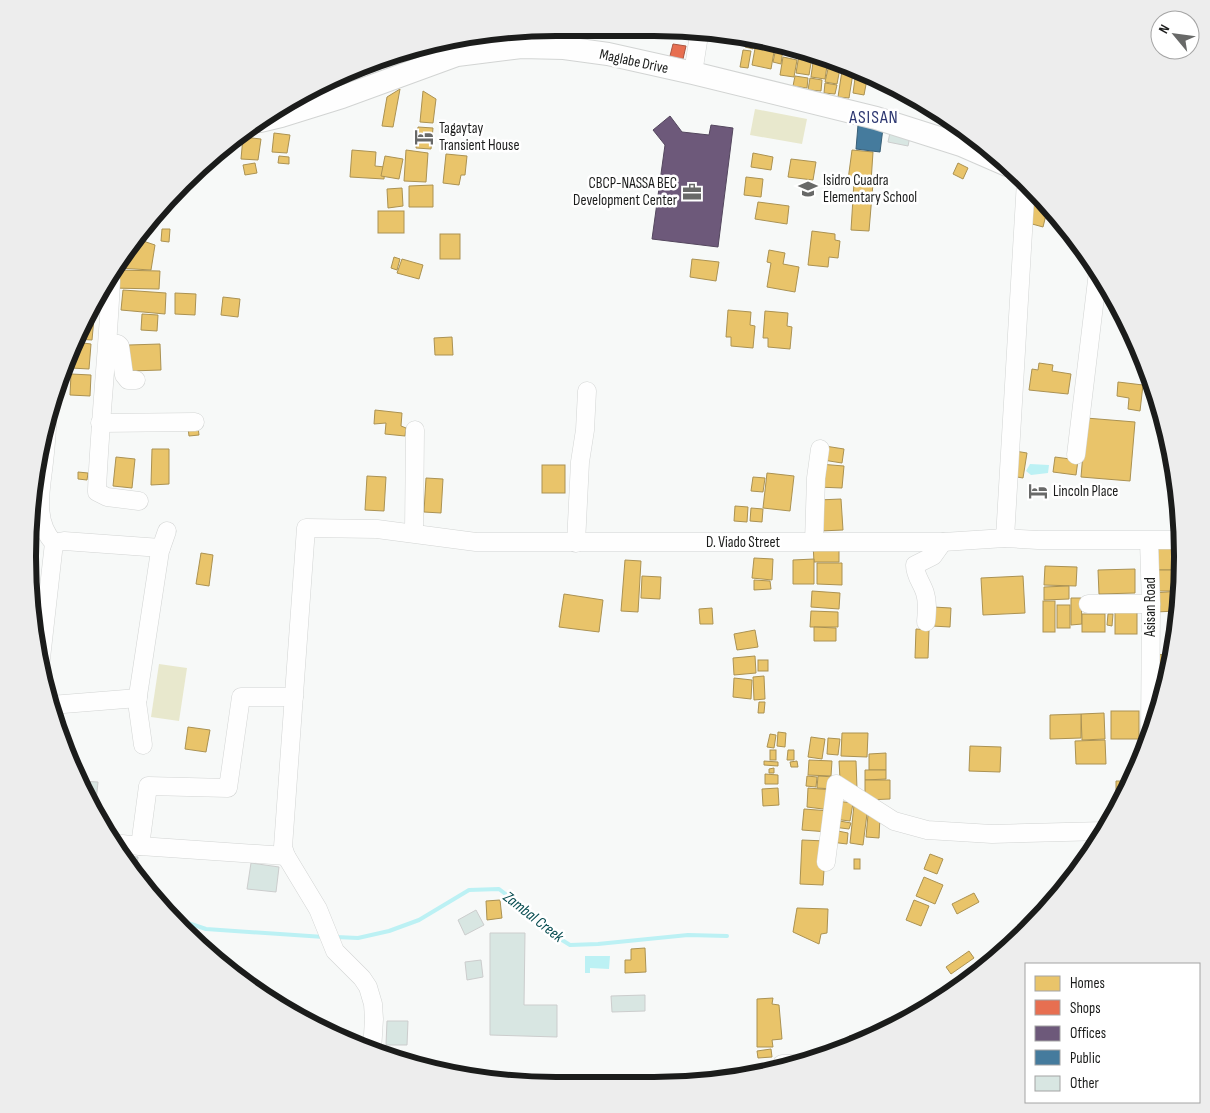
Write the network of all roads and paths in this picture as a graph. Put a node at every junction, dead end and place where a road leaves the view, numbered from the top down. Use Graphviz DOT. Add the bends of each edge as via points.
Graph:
graph roads {
  1 [pos="698,38"];
  2 [pos="693,73"];
  3 [pos="279,116"];
  4 [pos="984,155"];
  5 [pos="1025,193"];
  6 [pos="1097,284"];
  7 [pos="111,289"];
  8 [pos="108,342"];
  9 [pos="136,380"];
  10 [pos="587,391"];
  11 [pos="195,422"];
  12 [pos="100,423"];
  13 [pos="415,430"];
  14 [pos="820,449"];
  15 [pos="1076,455"];
  16 [pos="39,501"];
  17 [pos="139,501"];
  18 [pos="167,531"];
  19 [pos="414,532"];
  20 [pos="1004,538"];
  21 [pos="1174,540"];
  22 [pos="1149,541"];
  23 [pos="814,542"];
  24 [pos="943,542"];
  25 [pos="54,543"];
  26 [pos="576,543"];
  27 [pos="160,548"];
  28 [pos="1088,604"];
  29 [pos="1151,604"];
  30 [pos="926,622"];
  31 [pos="43,639"];
  32 [pos="294,697"];
  33 [pos="138,698"];
  34 [pos="58,704"];
  35 [pos="1150,710"];
  36 [pos="143,745"];
  37 [pos="1095,831"];
  38 [pos="123,844"];
  39 [pos="140,846"];
  40 [pos="286,856"];
  41 [pos="826,862"];
  42 [pos="373,1043"];
  1 -- 2 [label="street"];
  2 -- 3 [label="main road, Maglabe Drive" via="608,54 521,47 457,54"];
  2 -- 4 [label="main road, Maglabe Drive" via="876,118"];
  5 -- 20 [label="street"];
  6 -- 15 [label="street"];
  7 -- 8 [label="street"];
  8 -- 9 [label="street" via="120,346 124,375 128,380"];
  8 -- 12 [label="street"];
  10 -- 26 [label="street"];
  11 -- 12 [label="street"];
  12 -- 17 [label="street" via="98,492 107,497"];
  13 -- 19 [label="street"];
  14 -- 23 [label="street"];
  16 -- 25 [label="street" via="43,526"];
  18 -- 27 [label="street"];
  19 -- 26 [label="street, D. Viado Street" via="476,542"];
  19 -- 32 [label="street, D. Viado Street" via="377,528 306,528"];
  20 -- 22 [label="street, D. Viado Street"];
  20 -- 24 [label="street, D. Viado Street"];
  21 -- 22 [label="street, D. Viado Street"];
  22 -- 29 [label="street, Asisan Road"];
  23 -- 24 [label="street, D. Viado Street"];
  23 -- 26 [label="street, D. Viado Street"];
  24 -- 30 [label="street" via="933,556 914,565 927,605"];
  25 -- 27 [label="street"];
  25 -- 31 [label="street"];
  27 -- 33 [label="street"];
  28 -- 29 [label="street"];
  29 -- 35 [label="street, Asisan Road"];
  32 -- 39 [label="street" via="241,697 228,788 148,786"];
  32 -- 40 [label="street" via="283,838"];
  33 -- 34 [label="street"];
  33 -- 36 [label="street"];
  37 -- 41 [label="street" via="992,834 927,830 894,821 836,784"];
  38 -- 39 [label="street"];
  39 -- 40 [label="street"];
  40 -- 42 [label="street" via="318,909 335,951 368,987 373,1004"];
}
